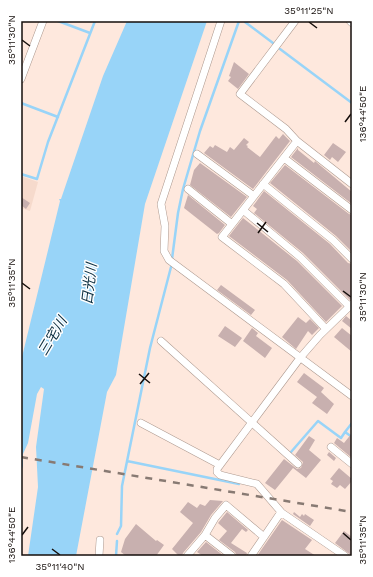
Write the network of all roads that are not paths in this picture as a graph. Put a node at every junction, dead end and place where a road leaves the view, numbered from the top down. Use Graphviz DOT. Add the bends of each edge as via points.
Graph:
graph roads {
  1 [pos="43,21"];
  2 [pos="221,21"];
  3 [pos="295,21"];
  4 [pos="24,63"];
  5 [pos="21,79"];
  6 [pos="297,141"];
  7 [pos="197,154"];
  8 [pos="284,158"];
  9 [pos="263,184"];
  10 [pos="352,184"];
  11 [pos="188,189"];
  12 [pos="254,196"];
  13 [pos="243,210"];
  14 [pos="352,210"];
  15 [pos="232,224"];
  16 [pos="352,259"];
  17 [pos="351,305"];
  18 [pos="326,329"];
  19 [pos="161,341"];
  20 [pos="300,358"];
  21 [pos="352,396"];
  22 [pos="252,422"];
  23 [pos="141,423"];
  24 [pos="331,447"];
  25 [pos="298,464"];
  26 [pos="352,464"];
  27 [pos="220,465"];
  28 [pos="281,512"];
  29 [pos="205,535"];
  30 [pos="264,536"];
  31 [pos="100,540"];
  32 [pos="99,556"];
  33 [pos="187,556"];
  34 [pos="232,556"];
  35 [pos="251,556"];
  36 [pos="345,556"];
  1 -- 4 [label="street"];
  2 -- 20 [label="street" via="161,204 165,226 164,251 169,260"];
  3 -- 6 [label="street" via="240,94 286,129"];
  4 -- 5 [label="street"];
  6 -- 8 [label="street"];
  6 -- 10 [label="street"];
  7 -- 12 [label="street"];
  8 -- 9 [label="street"];
  8 -- 14 [label="street"];
  9 -- 12 [label="street"];
  9 -- 16 [label="street"];
  11 -- 15 [label="street"];
  12 -- 13 [label="street"];
  13 -- 15 [label="street"];
  13 -- 17 [label="street" via="300,257"];
  15 -- 18 [label="street" via="222,237 284,284"];
  17 -- 18 [label="street"];
  18 -- 20 [label="street"];
  19 -- 22 [label="street"];
  20 -- 21 [label="street"];
  20 -- 22 [label="street"];
  22 -- 25 [label="street"];
  22 -- 27 [label="street"];
  23 -- 27 [label="street"];
  24 -- 26 [label="street"];
  27 -- 28 [label="street" via="217,469 220,475 257,484"];
  28 -- 30 [label="street"];
  28 -- 36 [label="street"];
  29 -- 30 [label="street" via="226,505"];
  29 -- 33 [label="street"];
  29 -- 34 [label="street"];
  30 -- 35 [label="street"];
  31 -- 32 [label="street"];
}
